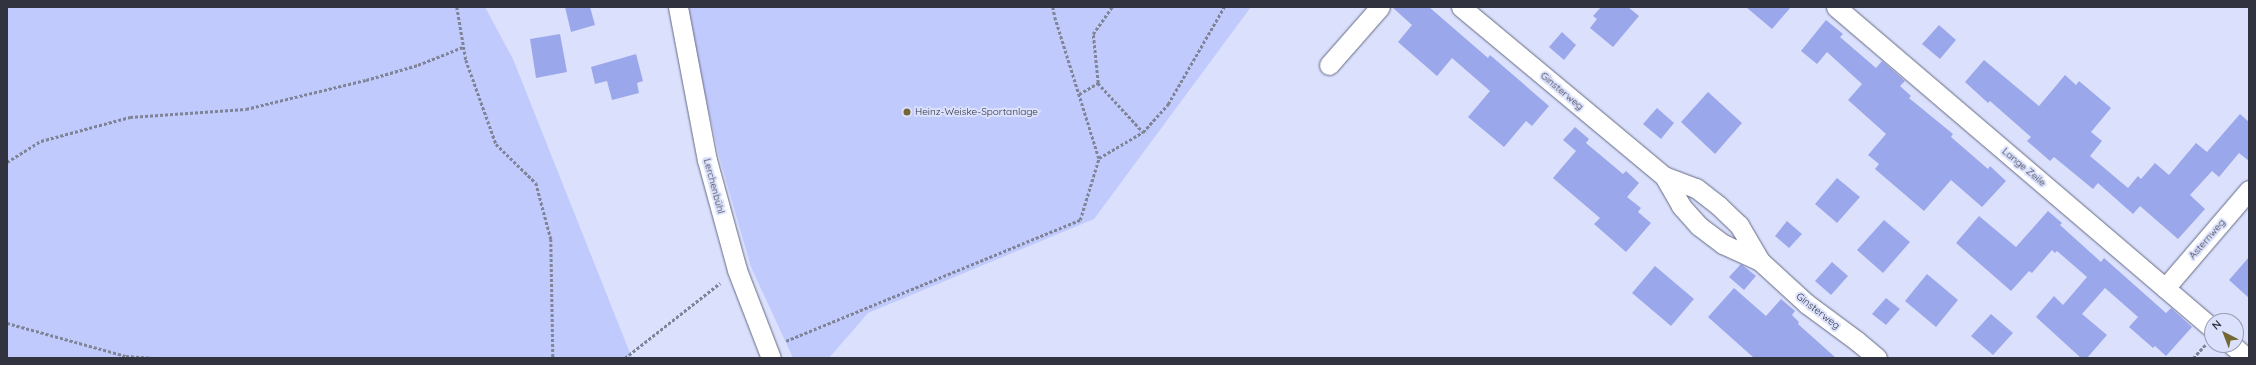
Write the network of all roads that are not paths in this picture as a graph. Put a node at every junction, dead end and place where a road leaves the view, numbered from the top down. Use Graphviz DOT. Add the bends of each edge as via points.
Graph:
graph roads {
  1 [pos="678,7"];
  2 [pos="1380,7"];
  3 [pos="1461,7"];
  4 [pos="1836,7"];
  5 [pos="1329,65"];
  6 [pos="1664,176"];
  7 [pos="2249,190"];
  8 [pos="1760,261"];
  9 [pos="2165,288"];
  10 [pos="2204,321"];
  11 [pos="769,353"];
  12 [pos="1877,358"];
  1 -- 11 [label="street, Lerchenbühl" via="707,160 736,270"];
  2 -- 5 [label="street"];
  3 -- 6 [label="street, Ginsterweg"];
  4 -- 9 [label="street, Lange Zeile"];
  6 -- 8 [label="street, Ginsterweg" via="1682,206 1699,226 1722,244"];
  6 -- 8 [label="street, Ginsterweg" via="1696,188 1719,206 1739,225"];
  7 -- 9 [label="street, Asternweg"];
  8 -- 12 [label="street, Ginsterweg" via="1807,304"];
  9 -- 10 [label="street, Lange Zeile"];
}
